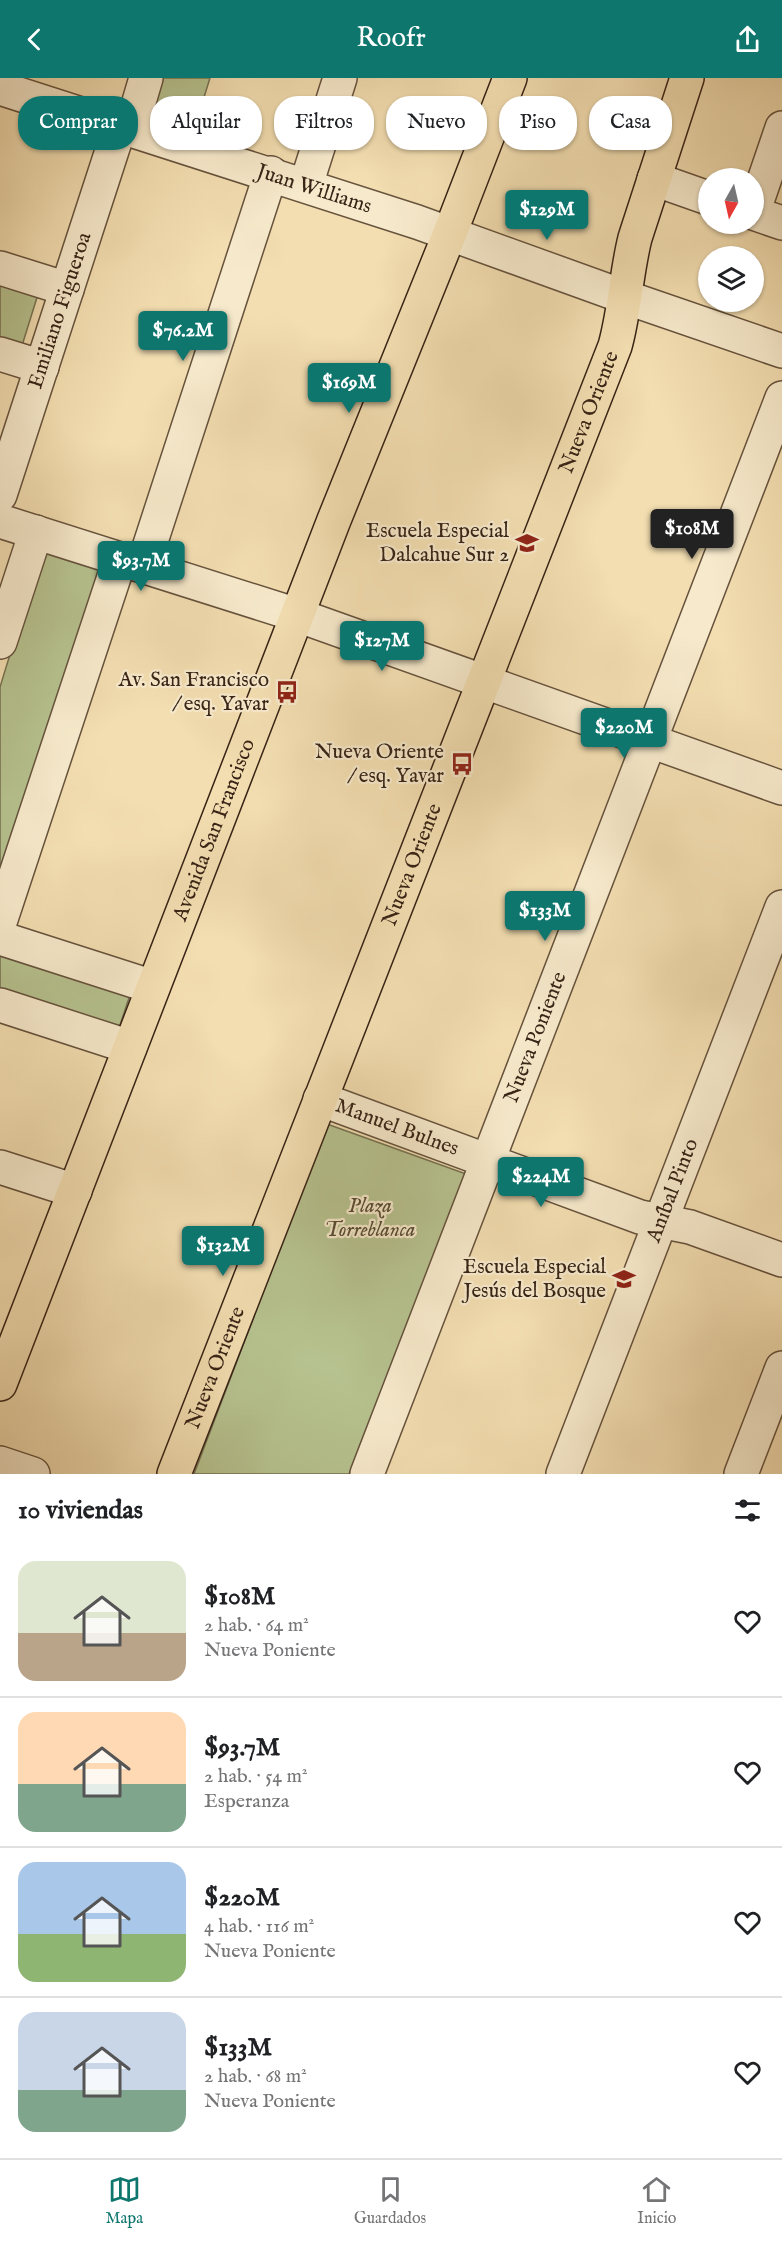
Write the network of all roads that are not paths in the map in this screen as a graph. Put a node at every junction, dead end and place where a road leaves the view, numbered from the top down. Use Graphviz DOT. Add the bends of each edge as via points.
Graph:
graph roads {
  1 [pos="146,78"];
  2 [pos="340,78"];
  3 [pos="510,78"];
  4 [pos="687,78"];
  5 [pos="0,88"];
  6 [pos="26,96"];
  7 [pos="138,97"];
  8 [pos="782,128"];
  9 [pos="138,131"];
  10 [pos="117,150"];
  11 [pos="271,173"];
  12 [pos="654,179"];
  13 [pos="764,181"];
  14 [pos="306,184"];
  15 [pos="698,194"];
  16 [pos="764,217"];
  17 [pos="782,223"];
  18 [pos="450,233"];
  19 [pos="0,268"];
  20 [pos="67,289"];
  21 [pos="625,297"];
  22 [pos="782,351"];
  23 [pos="0,354"];
  24 [pos="42,367"];
  25 [pos="782,398"];
  26 [pos="0,495"];
  27 [pos="0,521"];
  28 [pos="36,532"];
  29 [pos="132,562"];
  30 [pos="297,615"];
  31 [pos="0,642"];
  32 [pos="483,682"];
  33 [pos="650,741"];
  34 [pos="782,788"];
  35 [pos="782,907"];
  36 [pos="0,922"];
  37 [pos="0,938"];
  38 [pos="153,987"];
  39 [pos="0,1005"];
  40 [pos="130,1047"];
  41 [pos="320,1099"];
  42 [pos="488,1161"];
  43 [pos="0,1167"];
  44 [pos="75,1191"];
  45 [pos="661,1221"];
  46 [pos="782,1260"];
  47 [pos="782,1368"];
  48 [pos="0,1384"];
  49 [pos="0,1463"];
  50 [pos="33,1474"];
  51 [pos="174,1474"];
  52 [pos="367,1474"];
  53 [pos="563,1474"];
  54 [pos="741,1474"];
  1 -- 7 [label="street, Emiliano Figueroa"];
  2 -- 14 [label="street"];
  3 -- 18 [label="main road, Avenida San Francisco"];
  4 -- 12 [label="main road, Nueva Oriente"];
  5 -- 6 [label="street, Juan Williams"];
  8 -- 13 [label="street"];
  9 -- 11 [label="street, Juan Williams"];
  10 -- 20 [label="street, Emiliano Figueroa"];
  11 -- 14 [label="street, Juan Williams"];
  11 -- 29 [label="street"];
  12 -- 15 [label="street"];
  12 -- 21 [label="main road, Nueva Oriente" via="629,260"];
  14 -- 18 [label="street, Juan Williams"];
  16 -- 17 [label="street"];
  18 -- 21 [label="street, Juan Williams"];
  18 -- 30 [label="main road, Avenida San Francisco"];
  19 -- 20 [label="street"];
  20 -- 24 [label="street, Emiliano Figueroa"];
  21 -- 22 [label="street, Juan Williams"];
  21 -- 32 [label="main road, Nueva Oriente" via="615,346"];
  23 -- 24 [label="street"];
  24 -- 26 [label="street, Emiliano Figueroa"];
  25 -- 33 [label="street, Nueva Poniente"];
  27 -- 28 [label="street"];
  28 -- 29 [label="street"];
  28 -- 31 [label="street"];
  29 -- 30 [label="street"];
  29 -- 36 [label="street"];
  30 -- 32 [label="street"];
  30 -- 38 [label="main road, Avenida San Francisco"];
  32 -- 33 [label="street"];
  32 -- 41 [label="main road, Nueva Oriente"];
  33 -- 34 [label="street"];
  33 -- 42 [label="street, Nueva Poniente"];
  35 -- 45 [label="street, Aníbal Pinto"];
  37 -- 38 [label="street"];
  38 -- 40 [label="main road, Avenida San Francisco"];
  39 -- 40 [label="street"];
  40 -- 44 [label="main road, Avenida San Francisco"];
  41 -- 42 [label="street, Manuel Bulnes"];
  41 -- 51 [label="main road, Nueva Oriente"];
  42 -- 45 [label="street, Manuel Bulnes" via="640,1217"];
  42 -- 52 [label="street, Nueva Poniente"];
  43 -- 44 [label="street"];
  44 -- 48 [label="main road, Avenida San Francisco"];
  45 -- 46 [label="street, Manuel Bulnes" via="690,1227"];
  45 -- 53 [label="street, Aníbal Pinto"];
  47 -- 54 [label="street"];
  49 -- 50 [label="street"];
}
